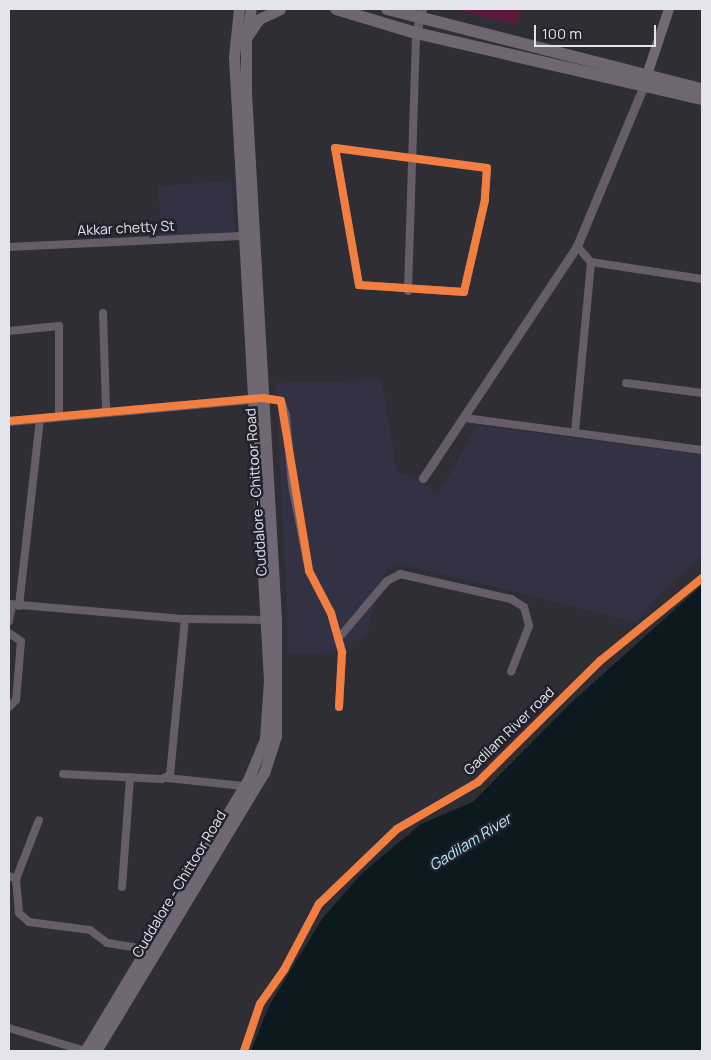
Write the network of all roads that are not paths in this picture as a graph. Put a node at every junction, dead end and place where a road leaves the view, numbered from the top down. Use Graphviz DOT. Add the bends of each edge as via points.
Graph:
graph roads {
  1 [pos="235,9"];
  2 [pos="239,9"];
  3 [pos="251,9"];
  4 [pos="280,9"];
  5 [pos="336,9"];
  6 [pos="387,9"];
  7 [pos="669,9"];
  8 [pos="421,14"];
  9 [pos="234,33"];
  10 [pos="416,33"];
  11 [pos="246,39"];
  12 [pos="646,80"];
  13 [pos="702,89"];
  14 [pos="702,99"];
  15 [pos="410,156"];
  16 [pos="249,235"];
  17 [pos="577,246"];
  18 [pos="9,247"];
  19 [pos="592,262"];
  20 [pos="702,279"];
  21 [pos="408,291"];
  22 [pos="103,313"];
  23 [pos="9,331"];
  24 [pos="626,383"];
  25 [pos="702,394"];
  26 [pos="258,399"];
  27 [pos="106,410"];
  28 [pos="60,416"];
  29 [pos="466,418"];
  30 [pos="40,420"];
  31 [pos="9,421"];
  32 [pos="575,432"];
  33 [pos="702,450"];
  34 [pos="423,478"];
  35 [pos="702,578"];
  36 [pos="13,605"];
  37 [pos="185,619"];
  38 [pos="270,620"];
  39 [pos="9,621"];
  40 [pos="9,633"];
  41 [pos="338,639"];
  42 [pos="511,672"];
  43 [pos="339,706"];
  44 [pos="9,707"];
  45 [pos="63,774"];
  46 [pos="130,777"];
  47 [pos="167,778"];
  48 [pos="249,788"];
  49 [pos="39,820"];
  50 [pos="12,878"];
  51 [pos="122,887"];
  52 [pos="142,956"];
  53 [pos="9,1028"];
  54 [pos="96,1045"];
  55 [pos="85,1051"];
  56 [pos="244,1051"];
  1 -- 9 [label="main road"];
  2 -- 9 [label="main road, Cuddalore - Chittoor Road"];
  3 -- 11 [label="main road, Cuddalore - Chittoor Road"];
  4 -- 11 [label="main road" via="259,19"];
  5 -- 10 [label="highway"];
  6 -- 8 [label="highway"];
  7 -- 12 [label="main road"];
  8 -- 10 [label="street"];
  8 -- 12 [label="highway"];
  9 -- 16 [label="main road, Cuddalore - Chittoor Road"];
  10 -- 12 [label="highway"];
  10 -- 15 [label="street"];
  11 -- 16 [label="main road, Cuddalore - Chittoor Road"];
  12 -- 13 [label="highway"];
  12 -- 14 [label="highway"];
  12 -- 17 [label="street"];
  15 -- 21 [label="street"];
  15 -- 21 [label="street" via="487,168 490,173 464,292"];
  15 -- 21 [label="street" via="335,148 334,157 359,285"];
  16 -- 18 [label="street, Akkar chetty St"];
  16 -- 26 [label="main road, Cuddalore - Chittoor Road"];
  17 -- 19 [label="street"];
  17 -- 29 [label="street"];
  19 -- 20 [label="street"];
  19 -- 32 [label="street"];
  22 -- 27 [label="street"];
  23 -- 28 [label="street" via="58,326"];
  24 -- 25 [label="street"];
  26 -- 27 [label="street"];
  26 -- 38 [label="main road, Cuddalore - Chittoor Road"];
  26 -- 41 [label="street" via="276,398 284,408 309,571 331,613"];
  27 -- 28 [label="street"];
  28 -- 30 [label="street"];
  29 -- 32 [label="street"];
  29 -- 34 [label="street"];
  30 -- 31 [label="street"];
  30 -- 36 [label="street"];
  32 -- 33 [label="street"];
  35 -- 56 [label="street, Gadilam River road" via="600,661 478,782 396,829 319,904 284,970 260,1004"];
  36 -- 37 [label="street"];
  36 -- 39 [label="street"];
  37 -- 38 [label="street"];
  37 -- 47 [label="street"];
  38 -- 48 [label="main road, Cuddalore - Chittoor Road" via="266,730"];
  40 -- 44 [label="street" via="21,641 16,700"];
  41 -- 42 [label="street" via="387,581 400,574 511,599 524,606 529,626"];
  41 -- 43 [label="street" via="342,652"];
  45 -- 46 [label="street"];
  46 -- 47 [label="street"];
  46 -- 51 [label="street"];
  47 -- 48 [label="street"];
  48 -- 52 [label="main road, Cuddalore - Chittoor Road"];
  48 -- 54 [label="main road, Cuddalore - Chittoor Road"];
  49 -- 50 [label="street"];
  50 -- 52 [label="street" via="19,913 29,922 90,930 107,942 133,947"];
  52 -- 54 [label="main road, Cuddalore - Chittoor Road"];
  53 -- 55 [label="street"];
  54 -- 55 [label="main road, Cuddalore - Chittoor Road"];
}
